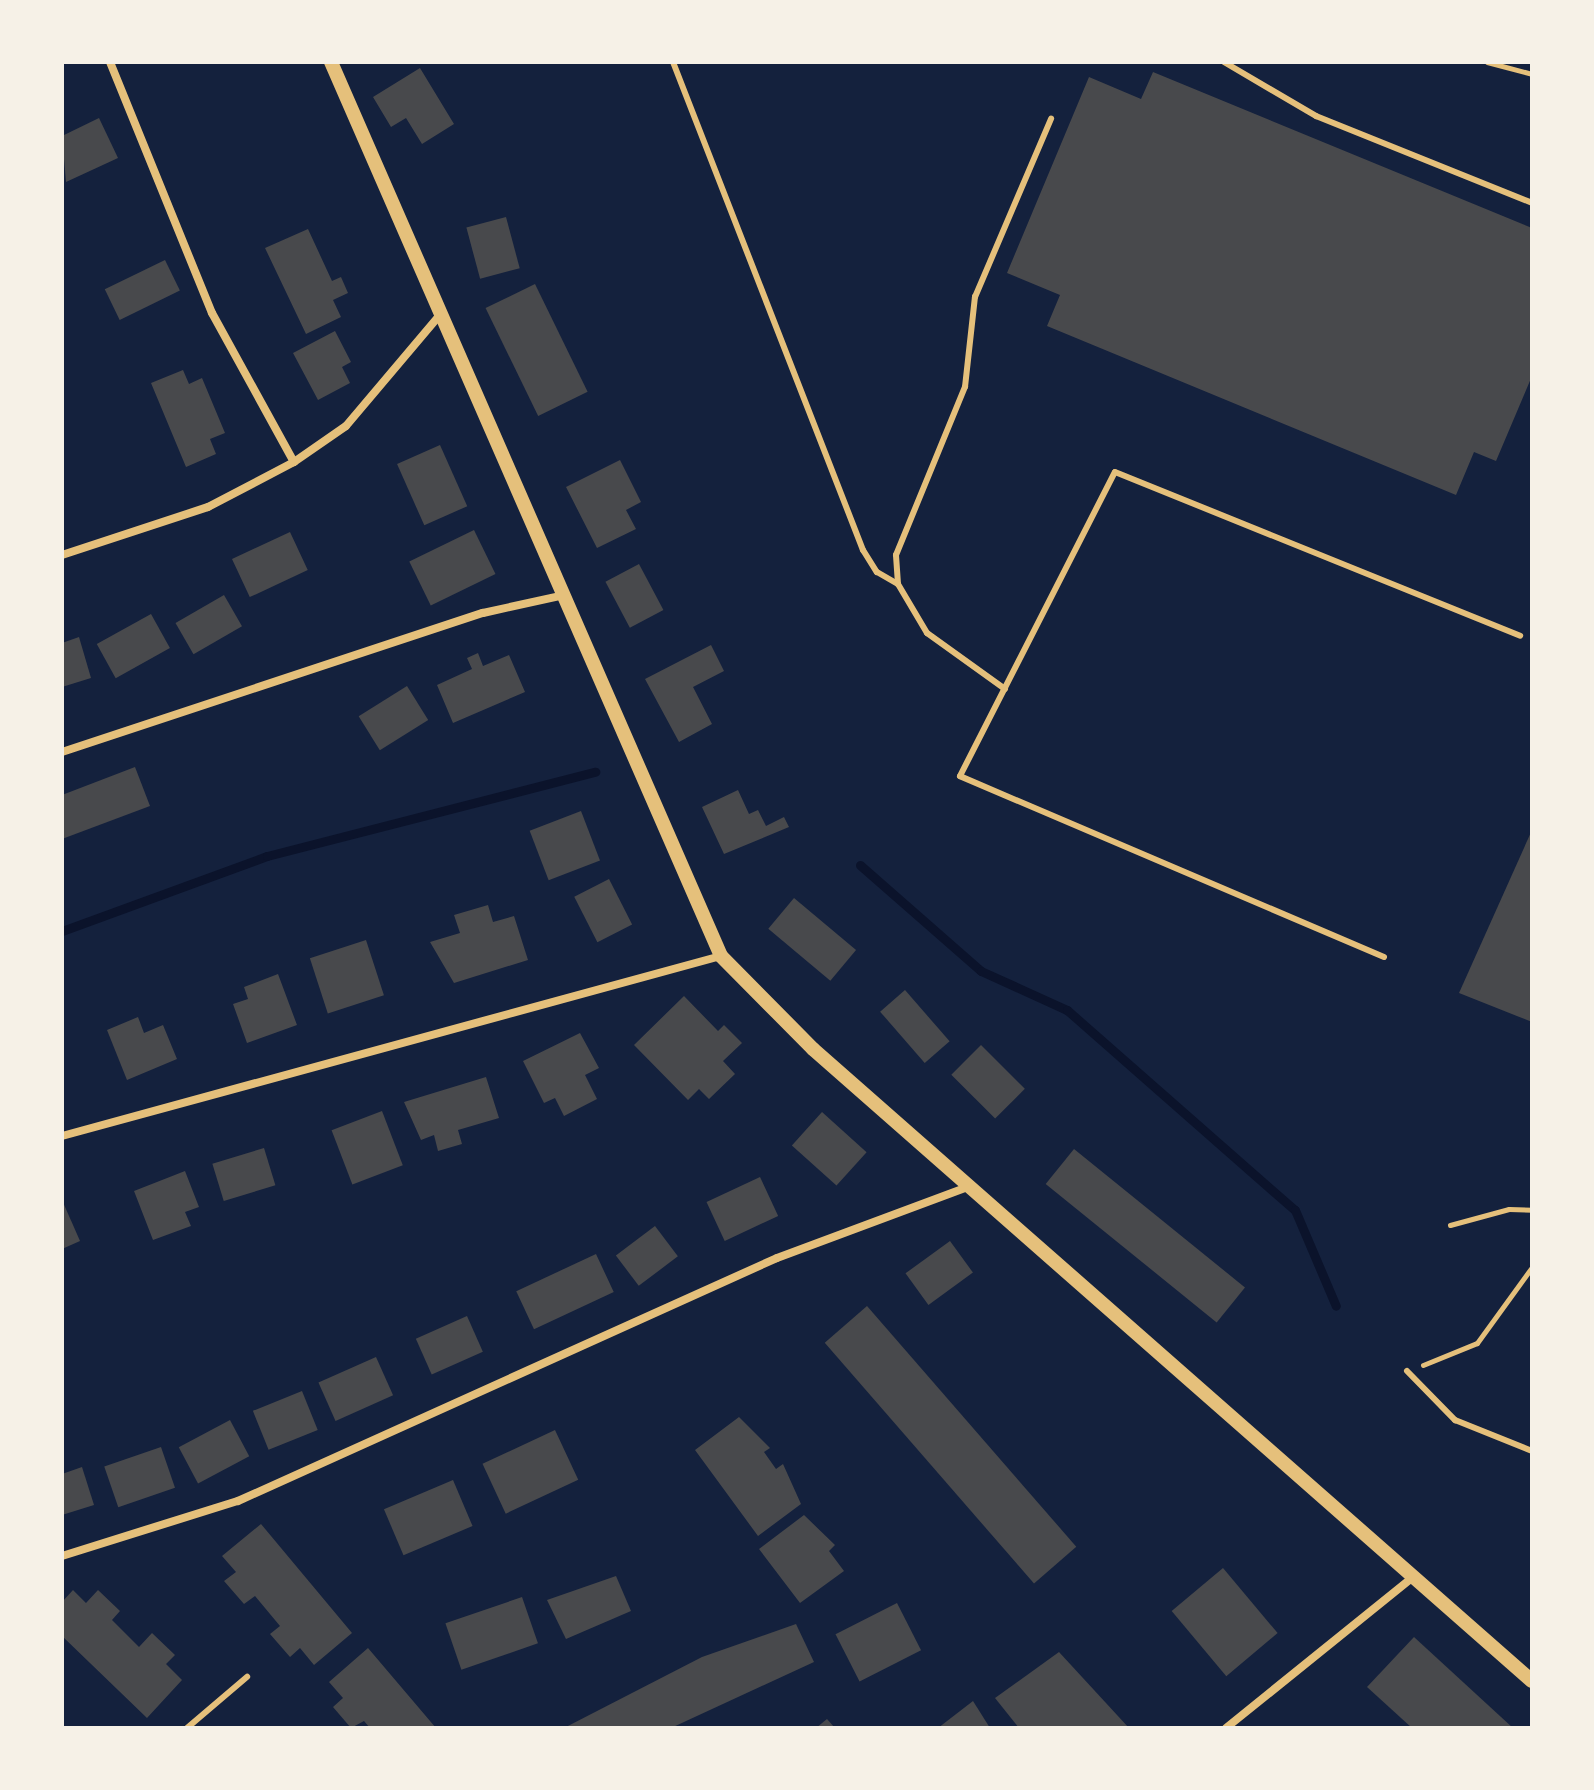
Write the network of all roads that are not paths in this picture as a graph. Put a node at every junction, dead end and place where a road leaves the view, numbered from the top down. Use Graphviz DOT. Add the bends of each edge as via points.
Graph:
graph roads {
  1 [pos="110,62"];
  2 [pos="331,62"];
  3 [pos="673,62"];
  4 [pos="1224,62"];
  5 [pos="1051,119"];
  6 [pos="1532,203"];
  7 [pos="439,316"];
  8 [pos="294,462"];
  9 [pos="62,555"];
  10 [pos="898,584"];
  11 [pos="564,595"];
  12 [pos="1520,636"];
  13 [pos="1005,689"];
  14 [pos="62,752"];
  15 [pos="721,956"];
  16 [pos="1384,957"];
  17 [pos="62,1136"];
  18 [pos="971,1186"];
  19 [pos="1407,1371"];
  20 [pos="1532,1451"];
  21 [pos="62,1556"];
  22 [pos="1412,1578"];
  23 [pos="247,1677"];
  24 [pos="1532,1681"];
  25 [pos="187,1728"];
  26 [pos="1226,1728"];
  1 -- 8 [label="street" via="212,313"];
  2 -- 7 [label="street"];
  3 -- 10 [label="lane" via="863,550 877,572"];
  4 -- 6 [label="lane" via="1316,116"];
  5 -- 10 [label="lane" via="975,297 965,387 905,525"];
  7 -- 8 [label="street" via="346,426"];
  7 -- 11 [label="street"];
  8 -- 9 [label="street" via="208,507"];
  10 -- 13 [label="lane" via="927,633"];
  11 -- 14 [label="street" via="483,613"];
  11 -- 15 [label="street"];
  12 -- 13 [label="lane" via="1115,472"];
  13 -- 16 [label="lane" via="960,776"];
  15 -- 17 [label="street"];
  15 -- 18 [label="street"];
  18 -- 21 [label="street" via="777,1258 238,1501"];
  18 -- 22 [label="street"];
  19 -- 20 [label="lane" via="1455,1420"];
  22 -- 24 [label="street"];
  22 -- 26 [label="street"];
  23 -- 25 [label="lane"];
}
